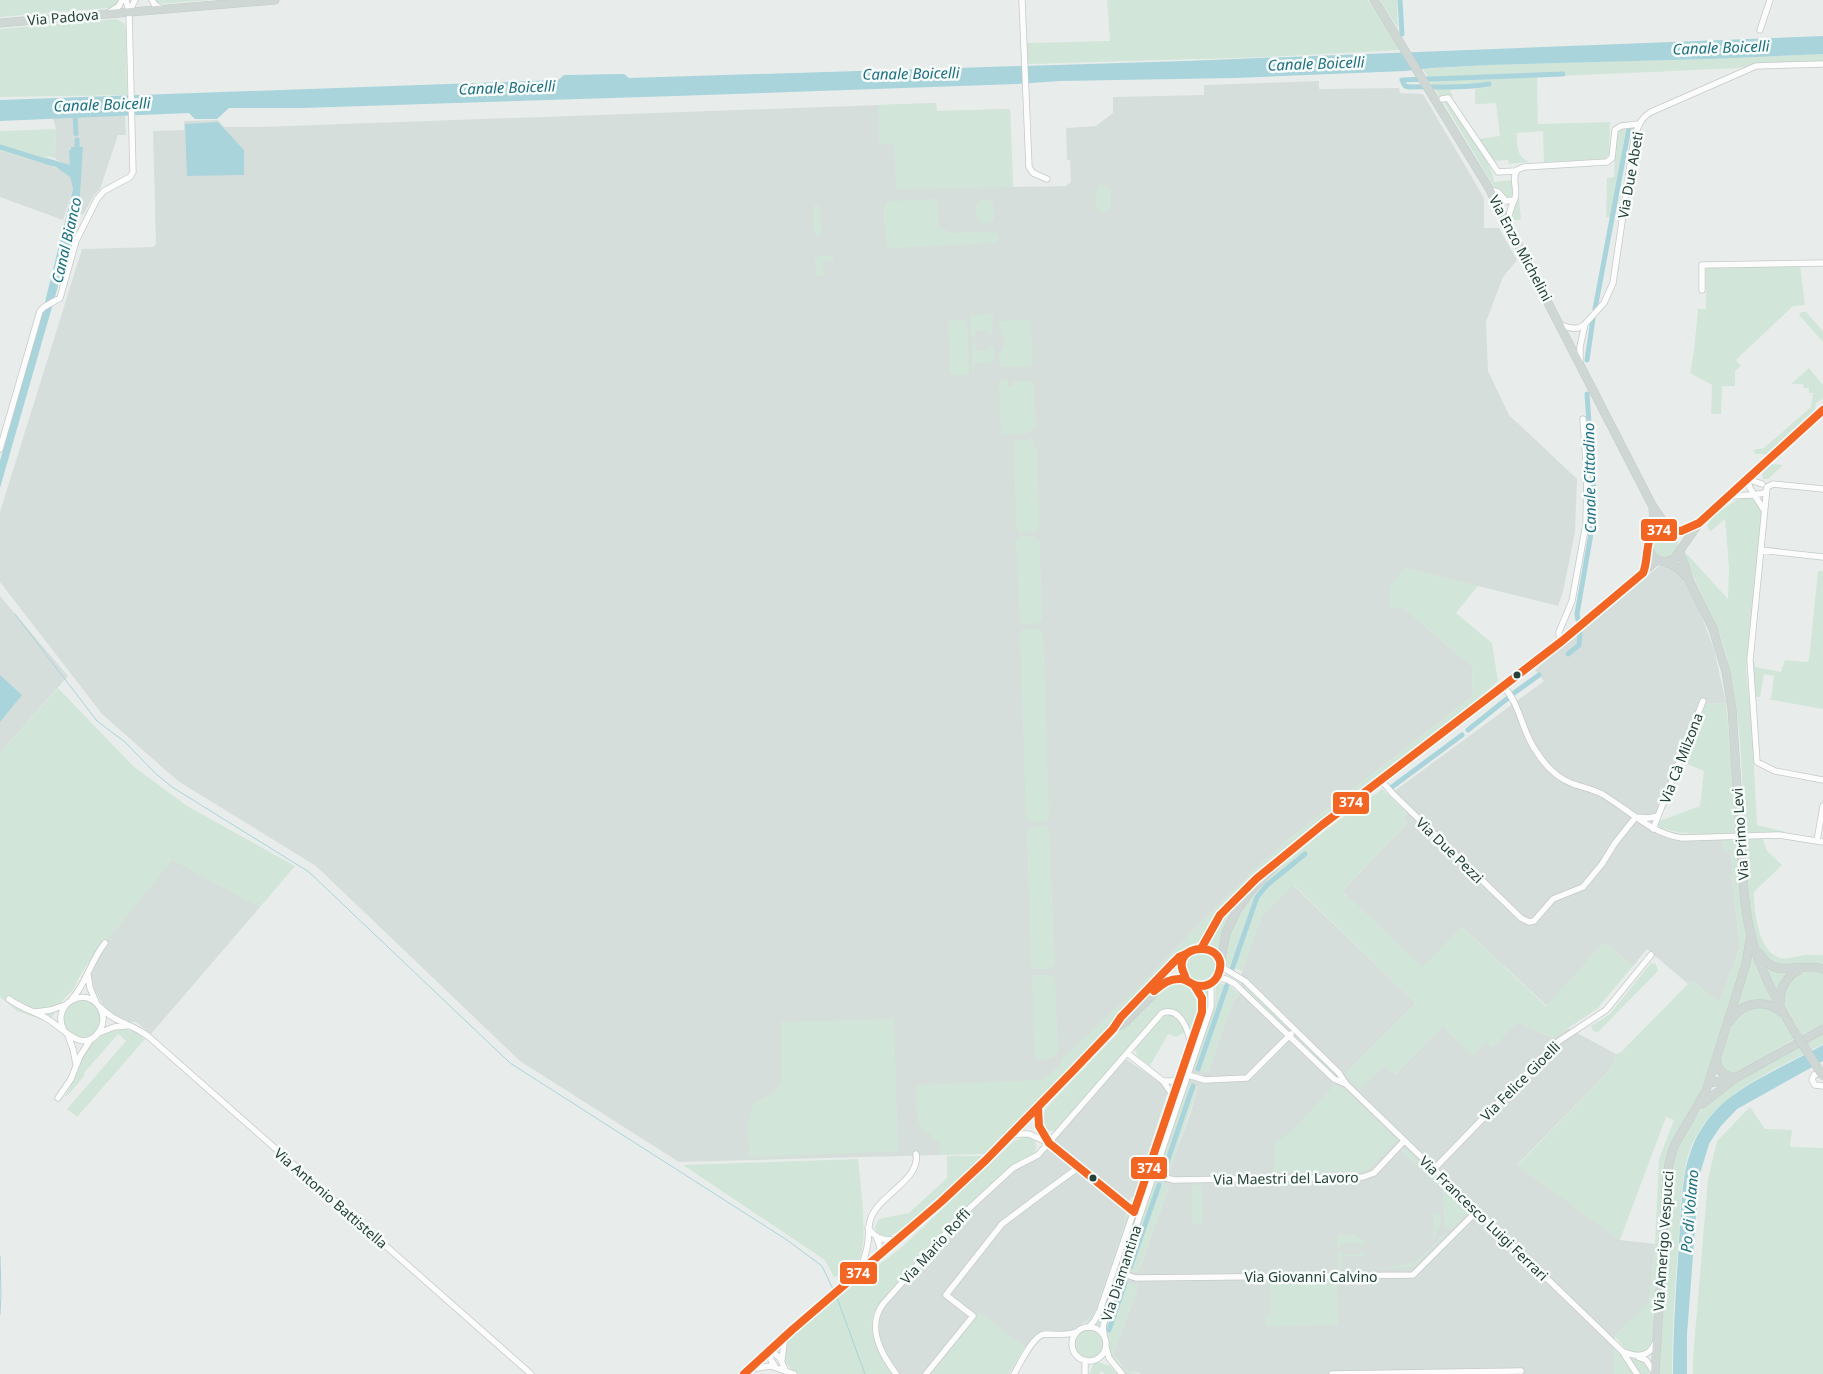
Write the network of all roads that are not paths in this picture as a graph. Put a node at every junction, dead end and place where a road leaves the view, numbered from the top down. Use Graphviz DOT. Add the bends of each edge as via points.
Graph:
graph roads {
  1 [pos="124,0"];
  2 [pos="135,0"];
  3 [pos="152,0"];
  4 [pos="275,0"];
  5 [pos="1022,0"];
  6 [pos="1374,0"];
  7 [pos="1770,0"];
  8 [pos="162,9"];
  9 [pos="128,12"];
  10 [pos="108,13"];
  11 [pos="0,23"];
  12 [pos="1760,30"];
  13 [pos="1823,64"];
  14 [pos="1442,99"];
  15 [pos="1639,124"];
  16 [pos="1515,171"];
  17 [pos="1047,179"];
  18 [pos="1490,190"];
  19 [pos="1513,200"];
  20 [pos="1508,222"];
  21 [pos="1823,263"];
  22 [pos="1702,290"];
  23 [pos="1586,324"];
  24 [pos="1561,325"];
  25 [pos="1580,363"];
  26 [pos="1823,410"];
  27 [pos="1583,419"];
  28 [pos="0,449"];
  29 [pos="1761,467"];
  30 [pos="1747,479"];
  31 [pos="1762,484"];
  32 [pos="1823,489"];
  33 [pos="1766,492"];
  34 [pos="1754,494"];
  35 [pos="1727,497"];
  36 [pos="1652,505"];
  37 [pos="1764,510"];
  38 [pos="1698,523"];
  39 [pos="1672,530"];
  40 [pos="1652,534"];
  41 [pos="1681,549"];
  42 [pos="1649,550"];
  43 [pos="1760,550"];
  44 [pos="1823,557"];
  45 [pos="1657,560"];
  46 [pos="1666,562"];
  47 [pos="1643,572"];
  48 [pos="1690,582"];
  49 [pos="1562,641"];
  50 [pos="1506,689"];
  51 [pos="1703,701"];
  52 [pos="1823,780"];
  53 [pos="1383,782"];
  54 [pos="1823,806"];
  55 [pos="1658,816"];
  56 [pos="1634,817"];
  57 [pos="1653,829"];
  58 [pos="1820,841"];
  59 [pos="1279,862"];
  60 [pos="1752,938"];
  61 [pos="106,943"];
  62 [pos="1202,947"];
  63 [pos="1186,954"];
  64 [pos="1651,955"];
  65 [pos="1220,965"];
  66 [pos="1800,968"];
  67 [pos="1823,969"];
  68 [pos="89,972"];
  69 [pos="1186,979"];
  70 [pos="1245,980"];
  71 [pos="1214,981"];
  72 [pos="1194,985"];
  73 [pos="1239,988"];
  74 [pos="9,999"];
  75 [pos="71,1000"];
  76 [pos="65,1005"];
  77 [pos="98,1006"];
  78 [pos="1780,1006"];
  79 [pos="32,1012"];
  80 [pos="1788,1021"];
  81 [pos="129,1026"];
  82 [pos="1823,1029"];
  83 [pos="1113,1030"];
  84 [pos="1295,1030"];
  85 [pos="1725,1032"];
  86 [pos="66,1033"];
  87 [pos="95,1036"];
  88 [pos="1289,1036"];
  89 [pos="1191,1046"];
  90 [pos="1127,1053"];
  91 [pos="1716,1059"];
  92 [pos="76,1068"];
  93 [pos="1823,1074"];
  94 [pos="1181,1075"];
  95 [pos="1188,1075"];
  96 [pos="1738,1077"];
  97 [pos="1163,1081"];
  98 [pos="1709,1083"];
  99 [pos="1346,1084"];
  100 [pos="1823,1086"];
  101 [pos="1174,1096"];
  102 [pos="58,1098"];
  103 [pos="1038,1108"];
  104 [pos="1693,1115"];
  105 [pos="1010,1136"];
  106 [pos="1404,1141"];
  107 [pos="1048,1144"];
  108 [pos="916,1154"];
  109 [pos="1079,1167"];
  110 [pos="1434,1169"];
  111 [pos="1154,1175"];
  112 [pos="1477,1211"];
  113 [pos="1134,1212"];
  114 [pos="868,1228"];
  115 [pos="876,1236"];
  116 [pos="899,1239"];
  117 [pos="868,1242"];
  118 [pos="881,1254"];
  119 [pos="1120,1273"];
  120 [pos="856,1274"];
  121 [pos="1089,1327"];
  122 [pos="1076,1332"];
  123 [pos="785,1335"];
  124 [pos="1104,1335"];
  125 [pos="1061,1336"];
  126 [pos="1656,1341"];
  127 [pos="1073,1348"];
  128 [pos="1106,1348"];
  129 [pos="770,1350"];
  130 [pos="1622,1351"];
  131 [pos="1638,1356"];
  132 [pos="1097,1359"];
  133 [pos="1085,1360"];
  134 [pos="782,1362"];
  135 [pos="1115,1366"];
  136 [pos="776,1368"];
  137 [pos="1521,1371"];
  138 [pos="746,1372"];
  139 [pos="784,1372"];
  140 [pos="531,1374"];
  141 [pos="794,1374"];
  142 [pos="896,1374"];
  143 [pos="926,1374"];
  144 [pos="1014,1374"];
  145 [pos="1085,1374"];
  146 [pos="1122,1374"];
  147 [pos="1332,1374"];
  148 [pos="1637,1374"];
  149 [pos="1655,1374"];
  1 -- 9 [label="street"];
  1 -- 10 [label="street"];
  2 -- 9 [label="street"];
  3 -- 8 [label="street"];
  4 -- 8 [label="main road, Via Padova"];
  5 -- 17 [label="street" via="1028,163 1032,173"];
  6 -- 18 [label="main road, Via Enzo Michelini"];
  7 -- 12 [label="street"];
  8 -- 9 [label="main road, Via Padova"];
  9 -- 10 [label="main road, Via Padova"];
  9 -- 28 [label="street" via="132,174 97,199 76,241 62,296 42,308"];
  10 -- 11 [label="main road, Via Padova"];
  13 -- 15 [label="street, Via Due Abeti" via="1752,67 1651,112"];
  14 -- 16 [label="street" via="1448,98 1498,172"];
  15 -- 16 [label="street" via="1615,130 1612,158 1607,162 1524,167"];
  15 -- 23 [label="street, Via Due Abeti" via="1634,139 1613,283 1604,303"];
  16 -- 19 [label="street"];
  18 -- 19 [label="street" via="1498,192 1506,201"];
  18 -- 20 [label="main road, Via Enzo Michelini"];
  19 -- 20 [label="street"];
  20 -- 24 [label="main road, Via Enzo Michelini"];
  21 -- 22 [label="street" via="1702,265"];
  23 -- 24 [label="street" via="1574,328"];
  23 -- 25 [label="street, Via Due Abeti"];
  24 -- 25 [label="main road, Via Enzo Michelini"];
  25 -- 36 [label="main road, Via Enzo Michelini"];
  26 -- 29 [label="main road"];
  27 -- 49 [label="street" via="1586,524 1572,601 1559,632"];
  29 -- 30 [label="main road"];
  29 -- 31 [label="street"];
  30 -- 31 [label="street"];
  30 -- 34 [label="street"];
  30 -- 35 [label="main road"];
  31 -- 33 [label="street"];
  32 -- 33 [label="street" via="1773,484 1767,487"];
  33 -- 34 [label="street"];
  33 -- 37 [label="street"];
  34 -- 35 [label="street"];
  34 -- 37 [label="street"];
  35 -- 38 [label="main road"];
  36 -- 39 [label="main road, Via Enzo Michelini"];
  36 -- 40 [label="main road, Via Enzo Michelini" via="1655,521"];
  37 -- 43 [label="street"];
  38 -- 39 [label="main road" via="1683,530"];
  38 -- 41 [label="main road"];
  39 -- 40 [label="main road" via="1662,529"];
  39 -- 41 [label="main road" via="1680,537"];
  40 -- 42 [label="main road"];
  41 -- 46 [label="main road" via="1674,559"];
  41 -- 48 [label="main road, Via Primo Levi"];
  42 -- 45 [label="main road"];
  42 -- 47 [label="main road"];
  43 -- 44 [label="street"];
  43 -- 52 [label="street" via="1750,668 1756,760 1775,771"];
  45 -- 46 [label="main road"];
  45 -- 47 [label="main road"];
  46 -- 48 [label="main road, Via Primo Levi" via="1678,568"];
  47 -- 49 [label="main road"];
  48 -- 60 [label="main road, Via Primo Levi, bridge" via="1713,629 1726,672 1732,709 1744,897"];
  49 -- 50 [label="main road"];
  50 -- 53 [label="main road"];
  50 -- 56 [label="street" via="1514,700 1527,737 1554,772 1571,783 1599,793"];
  51 -- 55 [label="street, Via Cà Milzona"];
  53 -- 56 [label="street, Via Due Pezzi" via="1526,922 1532,922 1554,899 1583,887"];
  53 -- 59 [label="main road" via="1317,829"];
  54 -- 58 [label="street"];
  55 -- 56 [label="street, Via Cà Milzona"];
  55 -- 57 [label="street, Via Cà Milzona"];
  56 -- 57 [label="street"];
  57 -- 58 [label="street" via="1682,838 1768,834"];
  59 -- 62 [label="main road" via="1223,911"];
  59 -- 65 [label="main road" via="1237,910 1226,933"];
  60 -- 66 [label="main road" via="1761,956 1772,966"];
  60 -- 78 [label="main road, Via Primo Levi"];
  60 -- 85 [label="main road"];
  61 -- 68 [label="street" via="96,955"];
  62 -- 63 [label="main road"];
  62 -- 65 [label="main road" via="1214,952"];
  63 -- 69 [label="main road" via="1182,969"];
  63 -- 83 [label="main road" via="1179,957 1121,1017"];
  64 -- 110 [label="street, Via Felice Gioelli" via="1606,1010 1556,1043"];
  65 -- 70 [label="street, Via Francesco Luigi Ferrari"];
  65 -- 71 [label="main road"];
  66 -- 67 [label="main road"];
  66 -- 78 [label="main road" via="1786,981 1780,994"];
  68 -- 75 [label="street"];
  68 -- 77 [label="street" via="89,985"];
  69 -- 72 [label="main road"];
  69 -- 83 [label="main road" via="1171,979 1161,984 1124,1023"];
  70 -- 73 [label="street"];
  70 -- 84 [label="street, Via Francesco Luigi Ferrari"];
  71 -- 72 [label="main road"];
  71 -- 73 [label="street, Via Francesco Luigi Ferrari" via="1226,979"];
  71 -- 95 [label="street, Via Diamantina" via="1211,1007"];
  72 -- 89 [label="street, Via Diamantina" via="1201,993 1203,1008"];
  73 -- 88 [label="street, Via Francesco Luigi Ferrari"];
  74 -- 79 [label="street"];
  75 -- 76 [label="street"];
  75 -- 77 [label="street, Via Antonio Battistella" via="90,999"];
  76 -- 79 [label="street"];
  76 -- 86 [label="street" via="60,1018"];
  77 -- 81 [label="street, Via Antonio Battistella"];
  77 -- 87 [label="street" via="103,1020"];
  78 -- 80 [label="main road, Via Primo Levi"];
  79 -- 86 [label="street"];
  80 -- 85 [label="main road" via="1772,1006 1754,1004 1737,1011"];
  80 -- 93 [label="main road, Via Primo Levi, bridge"];
  81 -- 87 [label="street" via="114,1027"];
  81 -- 140 [label="street, Via Antonio Battistella" via="149,1037"];
  82 -- 96 [label="main road"];
  83 -- 103 [label="main road"];
  84 -- 88 [label="street"];
  84 -- 99 [label="street, Via Francesco Luigi Ferrari" via="1339,1072"];
  85 -- 91 [label="main road"];
  86 -- 87 [label="street" via="80,1040"];
  86 -- 92 [label="street"];
  87 -- 92 [label="street" via="82,1051"];
  88 -- 95 [label="street" via="1247,1078 1205,1080"];
  88 -- 99 [label="street, Via Francesco Luigi Ferrari" via="1334,1079"];
  89 -- 90 [label="street" via="1185,1023 1173,1013 1166,1012"];
  89 -- 94 [label="street, Via Diamantina"];
  90 -- 97 [label="street"];
  90 -- 107 [label="street, Via Mario Roffi"];
  91 -- 96 [label="main road" via="1723,1074"];
  91 -- 98 [label="main road"];
  92 -- 102 [label="street"];
  93 -- 100 [label="street" via="1814,1076 1812,1080 1815,1085"];
  94 -- 97 [label="street" via="1173,1081"];
  94 -- 101 [label="street, Via Diamantina"];
  95 -- 111 [label="street, Via Diamantina"];
  96 -- 98 [label="main road"];
  96 -- 104 [label="main road" via="1703,1103"];
  97 -- 101 [label="street"];
  98 -- 104 [label="main road"];
  99 -- 106 [label="street, Via Francesco Luigi Ferrari"];
  101 -- 113 [label="street, Via Diamantina"];
  103 -- 105 [label="main road"];
  103 -- 107 [label="street" via="1038,1124"];
  104 -- 126 [label="main road, Via Amerigo Vespucci" via="1675,1144 1667,1174"];
  105 -- 107 [label="street" via="1029,1134"];
  105 -- 116 [label="main road"];
  106 -- 110 [label="street, Via Francesco Luigi Ferrari"];
  106 -- 111 [label="street, Via Maestri del Lavoro" via="1374,1173 1363,1177 1174,1180"];
  107 -- 109 [label="street"];
  107 -- 142 [label="street, Via Mario Roffi" via="1034,1158 1012,1168 953,1223 878,1311 874,1320 875,1332 886,1360"];
  108 -- 114 [label="street" via="918,1161 910,1176 877,1207"];
  109 -- 113 [label="street"];
  109 -- 143 [label="street" via="1002,1224 946,1295 973,1316"];
  110 -- 112 [label="street, Via Francesco Luigi Ferrari"];
  111 -- 119 [label="street, Via Diamantina"];
  112 -- 119 [label="street, Via Giovanni Calvino" via="1412,1275 1136,1278"];
  112 -- 130 [label="street, Via Francesco Luigi Ferrari"];
  113 -- 121 [label="street, Via Diamantina" via="1100,1310"];
  114 -- 115 [label="street"];
  114 -- 117 [label="street"];
  115 -- 116 [label="street" via="883,1240"];
  115 -- 118 [label="street"];
  116 -- 118 [label="main road"];
  117 -- 118 [label="street"];
  117 -- 120 [label="street"];
  118 -- 120 [label="main road"];
  119 -- 124 [label="street, Via Diamantina" via="1104,1322"];
  120 -- 123 [label="main road"];
  121 -- 122 [label="street, Via Diamantina"];
  121 -- 124 [label="street, Via Diamantina"];
  122 -- 125 [label="street"];
  122 -- 127 [label="street"];
  123 -- 129 [label="main road"];
  123 -- 134 [label="street"];
  124 -- 128 [label="street, Via Diamantina"];
  125 -- 127 [label="street"];
  125 -- 144 [label="street" via="1045,1334 1037,1337"];
  126 -- 131 [label="street" via="1651,1350"];
  126 -- 149 [label="main road, Via Amerigo Vespucci"];
  127 -- 133 [label="street"];
  128 -- 132 [label="street"];
  128 -- 135 [label="street, Via Diamantina"];
  129 -- 134 [label="street"];
  129 -- 136 [label="street"];
  129 -- 138 [label="main road"];
  130 -- 131 [label="street, Via Francesco Luigi Ferrari"];
  130 -- 148 [label="street, Via Francesco Luigi Ferrari"];
  131 -- 149 [label="street" via="1646,1360"];
  132 -- 133 [label="street"];
  132 -- 135 [label="street"];
  133 -- 145 [label="street"];
  134 -- 139 [label="street"];
  135 -- 146 [label="street"];
  136 -- 138 [label="street" via="766,1366"];
  136 -- 139 [label="street"];
  137 -- 147 [label="street"];
  139 -- 141 [label="street"];
}
